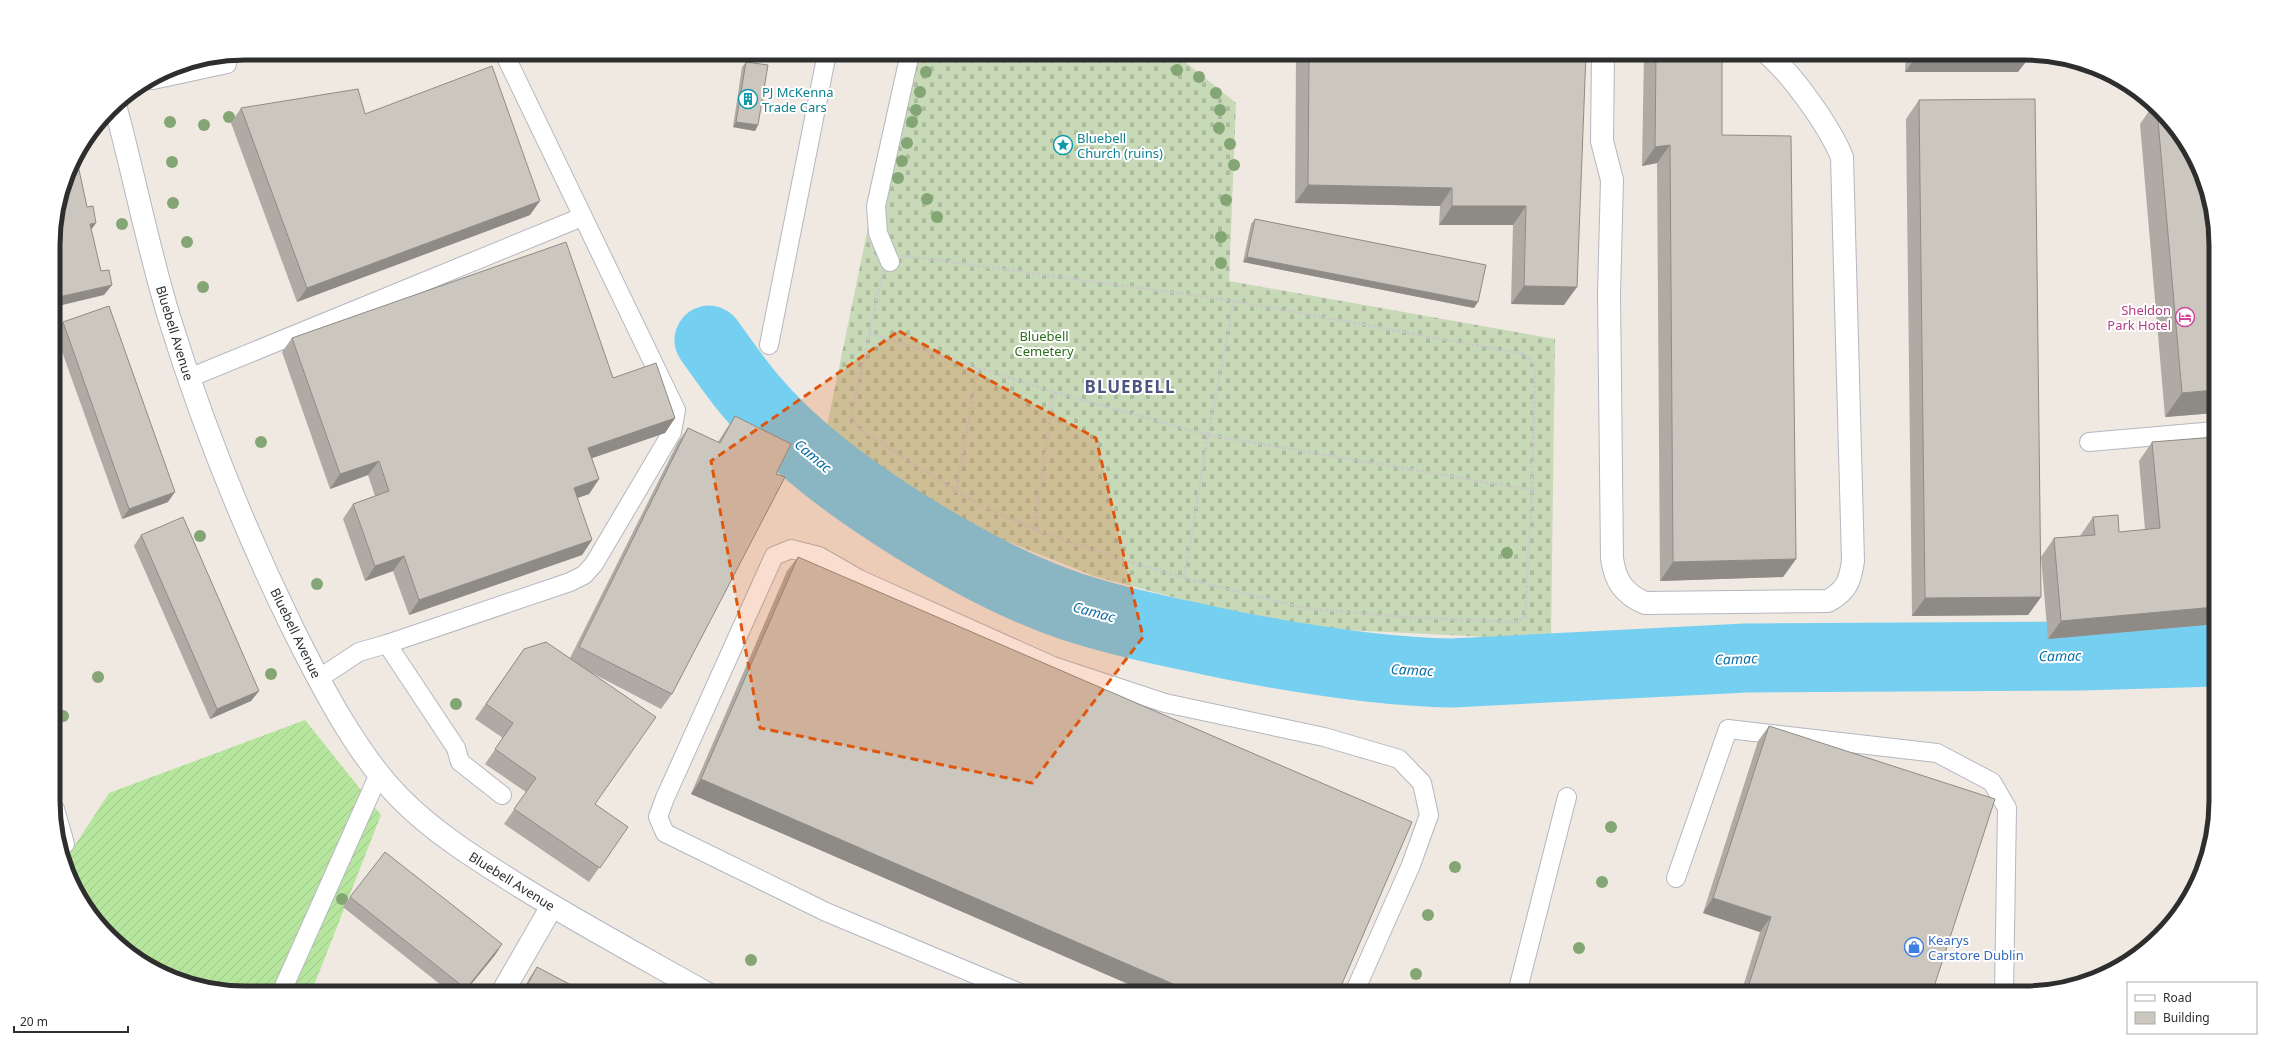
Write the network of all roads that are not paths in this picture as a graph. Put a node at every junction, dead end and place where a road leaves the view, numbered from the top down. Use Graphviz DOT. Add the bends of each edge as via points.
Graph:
graph roads {
  1 [pos="507,60"];
  2 [pos="826,60"];
  3 [pos="908,60"];
  4 [pos="1603,60"];
  5 [pos="1776,60"];
  6 [pos="227,61"];
  7 [pos="169,76"];
  8 [pos="117,112"];
  9 [pos="582,217"];
  10 [pos="890,262"];
  11 [pos="769,345"];
  12 [pos="189,378"];
  13 [pos="2209,432"];
  14 [pos="2089,442"];
  15 [pos="387,644"];
  16 [pos="318,679"];
  17 [pos="379,774"];
  18 [pos="502,795"];
  19 [pos="1568,797"];
  20 [pos="1676,878"];
  21 [pos="552,906"];
  22 [pos="284,986"];
  23 [pos="506,986"];
  24 [pos="694,986"];
  25 [pos="1003,986"];
  26 [pos="1357,986"];
  27 [pos="1519,986"];
  28 [pos="2004,986"];
  1 -- 9 [label="lane"];
  2 -- 11 [label="lane"];
  3 -- 10 [label="lane" via="876,206 878,233"];
  4 -- 5 [label="street" via="1602,141 1612,180 1609,294 1611,550 1617,580 1632,597 1645,603 1828,601 1841,594 1848,583 1852,561 1842,157 1826,125"];
  6 -- 7 [label="lane" via="227,64"];
  8 -- 12 [label="street, Bluebell Avenue" via="167,308"];
  9 -- 12 [label="lane"];
  9 -- 15 [label="lane" via="676,410 672,432 594,564 584,575"];
  12 -- 16 [label="street, Bluebell Avenue" via="220,462"];
  13 -- 14 [label="lane"];
  15 -- 16 [label="lane" via="359,652"];
  15 -- 18 [label="lane" via="456,748 460,762"];
  16 -- 17 [label="street, Bluebell Avenue"];
  17 -- 21 [label="street, Bluebell Avenue" via="401,799 447,839"];
  17 -- 22 [label="lane"];
  19 -- 27 [label="lane"];
  20 -- 28 [label="lane" via="1728,729 1937,753 1992,782 2007,808"];
  21 -- 23 [label="street"];
  21 -- 24 [label="street, Bluebell Avenue"];
  25 -- 26 [label="lane" via="826,912 665,834 658,817 665,798 774,556 791,549 819,556 859,579 1053,666 1165,703 1324,737 1399,759 1422,783 1429,815 1411,865"];
}
